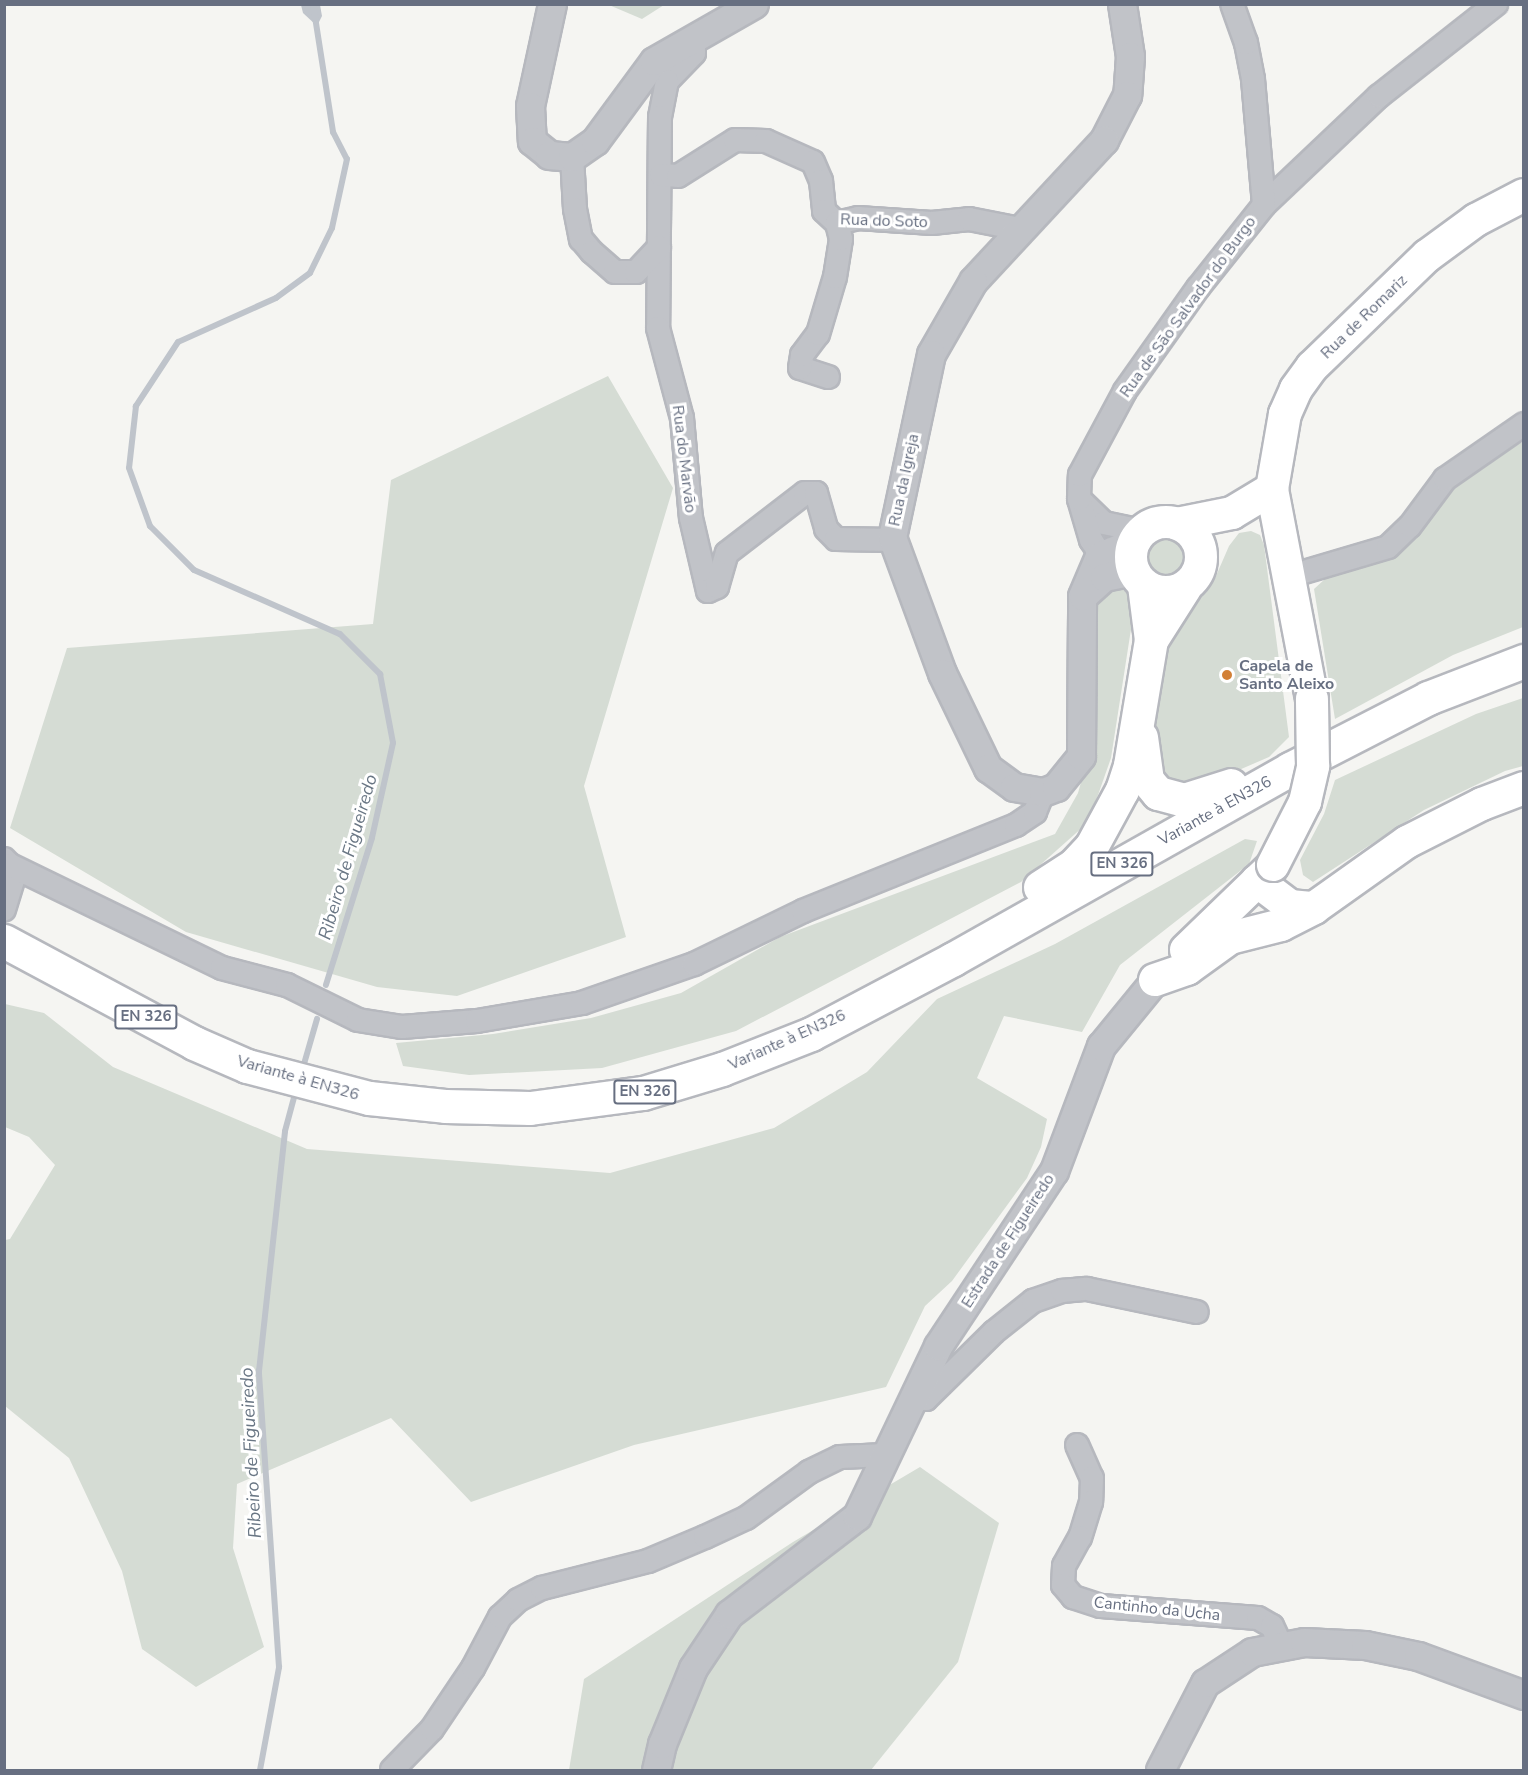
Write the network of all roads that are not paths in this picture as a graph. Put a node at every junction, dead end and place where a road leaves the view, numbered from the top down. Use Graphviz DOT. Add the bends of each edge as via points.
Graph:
graph roads {
  1 [pos="552,4"];
  2 [pos="754,4"];
  3 [pos="1122,4"];
  4 [pos="1232,4"];
  5 [pos="1496,4"];
  6 [pos="693,39"];
  7 [pos="572,158"];
  8 [pos="661,175"];
  9 [pos="1524,195"];
  10 [pos="1264,206"];
  11 [pos="837,223"];
  12 [pos="1020,229"];
  13 [pos="659,247"];
  14 [pos="828,377"];
  15 [pos="1524,424"];
  16 [pos="1272,489"];
  17 [pos="1079,499"];
  18 [pos="1232,513"];
  19 [pos="1177,524"];
  20 [pos="894,540"];
  21 [pos="1202,555"];
  22 [pos="1128,560"];
  23 [pos="1287,577"];
  24 [pos="1184,588"];
  25 [pos="1151,640"];
  26 [pos="1524,662"];
  27 [pos="1139,708"];
  28 [pos="1290,769"];
  29 [pos="1524,788"];
  30 [pos="1043,792"];
  31 [pos="7,862"];
  32 [pos="1265,873"];
  33 [pos="1314,908"];
  34 [pos="4,910"];
  35 [pos="4,941"];
  36 [pos="953,959"];
  37 [pos="1155,980"];
  38 [pos="1197,1312"];
  39 [pos="913,1397"];
  40 [pos="1077,1445"];
  41 [pos="886,1455"];
  42 [pos="1282,1647"];
  43 [pos="1524,1695"];
  44 [pos="392,1770"];
  45 [pos="656,1770"];
  46 [pos="1160,1770"];
  1 -- 7 [label="street" via="530,106 532,141 549,155"];
  2 -- 6 [label="street"];
  3 -- 12 [label="street, Rua da Igreja" via="1130,56 1127,95 1104,140"];
  4 -- 10 [label="street, Rua de São Salvador do Burgo" via="1246,44 1252,79"];
  5 -- 10 [label="street" via="1379,96"];
  6 -- 7 [label="street" via="654,61 595,141"];
  6 -- 8 [label="street, Rua do Marvão" via="694,52 668,81 660,117"];
  7 -- 13 [label="street" via="581,239 592,252 615,273 636,272"];
  8 -- 11 [label="street, Rua do Soto" via="678,176 735,140 766,141 813,162 821,182 824,211"];
  8 -- 13 [label="street, Rua do Marvão"];
  9 -- 16 [label="main road, Rua de Romariz" via="1476,220 1428,256 1312,367 1285,414"];
  10 -- 17 [label="street, Rua de São Salvador do Burgo" via="1198,288 1125,391 1080,475"];
  11 -- 12 [label="street, Rua do Soto" via="858,218 932,223 969,219"];
  11 -- 14 [label="street" via="841,239 835,277 818,334 802,355 800,368"];
  12 -- 20 [label="street, Rua da Igreja" via="973,281 931,354"];
  13 -- 20 [label="street, Rua do Marvão" via="658,328 682,418 691,518 708,591 717,587 727,553 805,493 816,493 826,529 836,539"];
  15 -- 23 [label="street" via="1445,478 1410,526 1388,547"];
  16 -- 18 [label="main road"];
  16 -- 23 [label="main road, Estrada de Figueiredo"];
  17 -- 22 [label="street, Rua de São Salvador do Burgo"];
  17 -- 22 [label="street" via="1104,523"];
  18 -- 19 [label="main road"];
  18 -- 21 [label="main road"];
  19 -- 21 [label="main road" via="1194,535"];
  19 -- 22 [label="main road" via="1165,522"];
  20 -- 30 [label="street, Rua da Igreja" via="942,673 988,768 1014,787"];
  21 -- 24 [label="main road" via="1198,574"];
  22 -- 24 [label="main road" via="1164,592"];
  22 -- 25 [label="main road"];
  22 -- 30 [label="street" via="1098,580 1083,596 1081,756 1056,787"];
  23 -- 32 [label="main road, Estrada de Figueiredo, bridge" via="1312,699 1314,766 1305,802"];
  24 -- 25 [label="main road"];
  25 -- 27 [label="main road"];
  26 -- 28 [label="main road, Variante à EN326 / EN 326" via="1428,698"];
  27 -- 28 [label="main road" via="1147,780 1169,799 1197,798"];
  27 -- 36 [label="main road" via="1122,790 1091,848 1074,865 1008,908"];
  28 -- 36 [label="main road, Variante à EN326 / EN 326"];
  29 -- 33 [label="main road" via="1482,804 1407,842"];
  30 -- 31 [label="street" via="1035,812 1016,825 803,911 694,964 582,1003 477,1021 402,1027 358,1020 287,985 222,968"];
  31 -- 34 [label="street" via="13,880"];
  32 -- 33 [label="main road" via="1290,906"];
  32 -- 37 [label="main road, Estrada de Figueiredo"];
  33 -- 37 [label="main road" via="1281,925 1230,938 1187,969"];
  35 -- 36 [label="main road, Variante à EN326 / EN 326" via="194,1043 247,1065 369,1098 519,1108 643,1093 722,1069 811,1034"];
  37 -- 39 [label="street, Estrada de Figueiredo" via="1101,1046 1054,1172 938,1346"];
  38 -- 39 [label="street" via="1087,1289 1062,1291 1033,1301 994,1332 926,1399"];
  39 -- 41 [label="street, Estrada de Figueiredo"];
  40 -- 42 [label="street, Cantinho da Ucha" via="1092,1478 1091,1502 1080,1537 1064,1566 1063,1585 1073,1597 1101,1606 1258,1618 1272,1626"];
  41 -- 44 [label="street" via="840,1456 809,1472 746,1518 705,1537 648,1562 542,1588 518,1600 500,1617 473,1668 432,1729"];
  41 -- 45 [label="street, Estrada de Figueiredo" via="857,1516 729,1614 693,1668 662,1744"];
  42 -- 43 [label="street" via="1304,1642 1386,1649 1418,1656"];
  42 -- 46 [label="street" via="1252,1653 1205,1683"];
}
